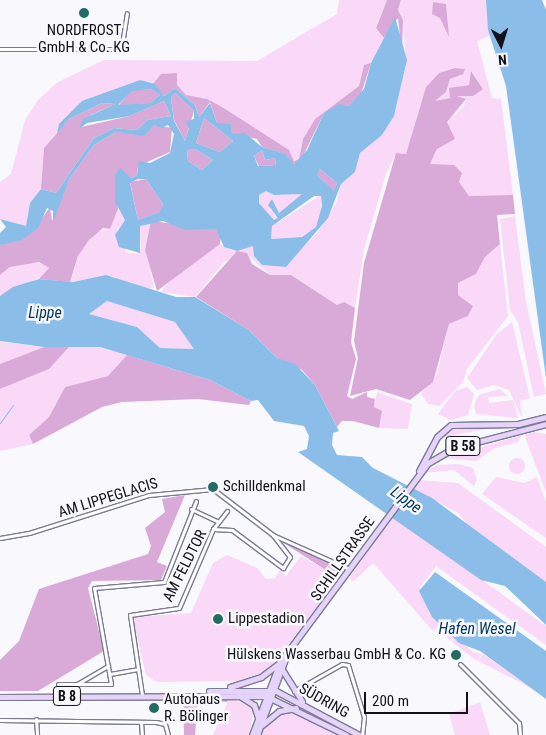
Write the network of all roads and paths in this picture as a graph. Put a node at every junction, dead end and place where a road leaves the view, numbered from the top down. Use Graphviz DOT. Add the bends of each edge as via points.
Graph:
graph roads {
  1 [pos="126,13"];
  2 [pos="0,49"];
  3 [pos="546,417"];
  4 [pos="546,424"];
  5 [pos="416,478"];
  6 [pos="196,501"];
  7 [pos="191,509"];
  8 [pos="227,512"];
  9 [pos="217,521"];
  10 [pos="213,530"];
  11 [pos="273,535"];
  12 [pos="0,538"];
  13 [pos="350,570"];
  14 [pos="288,651"];
  15 [pos="280,662"];
  16 [pos="460,664"];
  17 [pos="108,666"];
  18 [pos="283,668"];
  19 [pos="138,669"];
  20 [pos="110,674"];
  21 [pos="58,684"];
  22 [pos="71,688"];
  23 [pos="268,689"];
  24 [pos="224,690"];
  25 [pos="276,691"];
  26 [pos="293,691"];
  27 [pos="159,694"];
  28 [pos="236,694"];
  29 [pos="142,695"];
  30 [pos="266,696"];
  31 [pos="0,697"];
  32 [pos="273,697"];
  33 [pos="304,703"];
  34 [pos="299,708"];
  35 [pos="259,718"];
  36 [pos="36,719"];
  37 [pos="0,720"];
  38 [pos="141,722"];
  39 [pos="262,725"];
  40 [pos="520,733"];
  41 [pos="37,735"];
  42 [pos="142,735"];
  43 [pos="168,735"];
  44 [pos="252,735"];
  45 [pos="257,735"];
  46 [pos="346,735"];
  47 [pos="361,735"];
  48 [pos="524,735"];
  1 -- 2 [label="street" via="122,44 116,49"];
  3 -- 5 [label="main road, B 58" via="518,424 451,425 437,437"];
  4 -- 5 [label="main road, B 58" via="441,453"];
  5 -- 13 [label="main road, SCHILLSTRASSE / B 58"];
  6 -- 7 [label="street"];
  7 -- 9 [label="street"];
  7 -- 17 [label="street" via="164,582 94,588"];
  8 -- 9 [label="street"];
  9 -- 10 [label="street"];
  10 -- 11 [label="street, AM FELDTOR" via="232,530 284,568 289,553"];
  10 -- 19 [label="street, AM FELDTOR" via="179,608 130,616"];
  11 -- 12 [label="street, AM LIPPEGLACIS" via="220,492 198,489 149,495 29,533"];
  11 -- 13 [label="street, AM LIPPEGLACIS"];
  13 -- 14 [label="main road, SCHILLSTRASSE / B 58"];
  14 -- 15 [label="main road, SCHILLSTRASSE / B 58"];
  14 -- 18 [label="main road, SCHILLSTRASSE / B 58"];
  15 -- 23 [label="main road, SCHILLSTRASSE / B 58"];
  15 -- 24 [label="main road, B 8" via="261,677"];
  16 -- 40 [label="street" via="519,723"];
  17 -- 20 [label="street"];
  17 -- 22 [label="street"];
  18 -- 25 [label="main road, SCHILLSTRASSE / B 58"];
  18 -- 26 [label="main road"];
  19 -- 20 [label="street"];
  19 -- 29 [label="street, AM FELDTOR"];
  20 -- 22 [label="street" via="108,686"];
  21 -- 22 [label="street"];
  23 -- 24 [label="main road, B 8"];
  23 -- 25 [label="main road, B 8"];
  23 -- 30 [label="main road, SCHILLSTRASSE / B 58"];
  24 -- 27 [label="main road, B 8"];
  25 -- 32 [label="main road, SCHILLSTRASSE / B 58"];
  25 -- 33 [label="main road, SÜDRING / B 8"];
  26 -- 33 [label="main road"];
  26 -- 47 [label="street" via="342,664 348,665 364,717"];
  27 -- 28 [label="main road, B 8"];
  27 -- 29 [label="main road, B 8"];
  28 -- 30 [label="main road, B 8"];
  28 -- 35 [label="main road" via="254,705"];
  29 -- 31 [label="main road, B 8"];
  30 -- 32 [label="main road, B 8"];
  30 -- 35 [label="main road, SCHILLSTRASSE / B 58"];
  32 -- 34 [label="main road, SÜDRING / B 8"];
  32 -- 39 [label="main road, SCHILLSTRASSE / B 58"];
  33 -- 47 [label="main road, SÜDRING / B 8"];
  34 -- 39 [label="main road" via="279,711"];
  34 -- 46 [label="main road, SÜDRING / B 8"];
  35 -- 44 [label="main road, SCHILLSTRASSE / B 58"];
  36 -- 37 [label="street"];
  36 -- 38 [label="street"];
  36 -- 41 [label="street"];
  38 -- 42 [label="street"];
  38 -- 43 [label="street" via="165,724"];
  39 -- 45 [label="main road, SCHILLSTRASSE / B 58"];
  40 -- 48 [label="street"];
}
